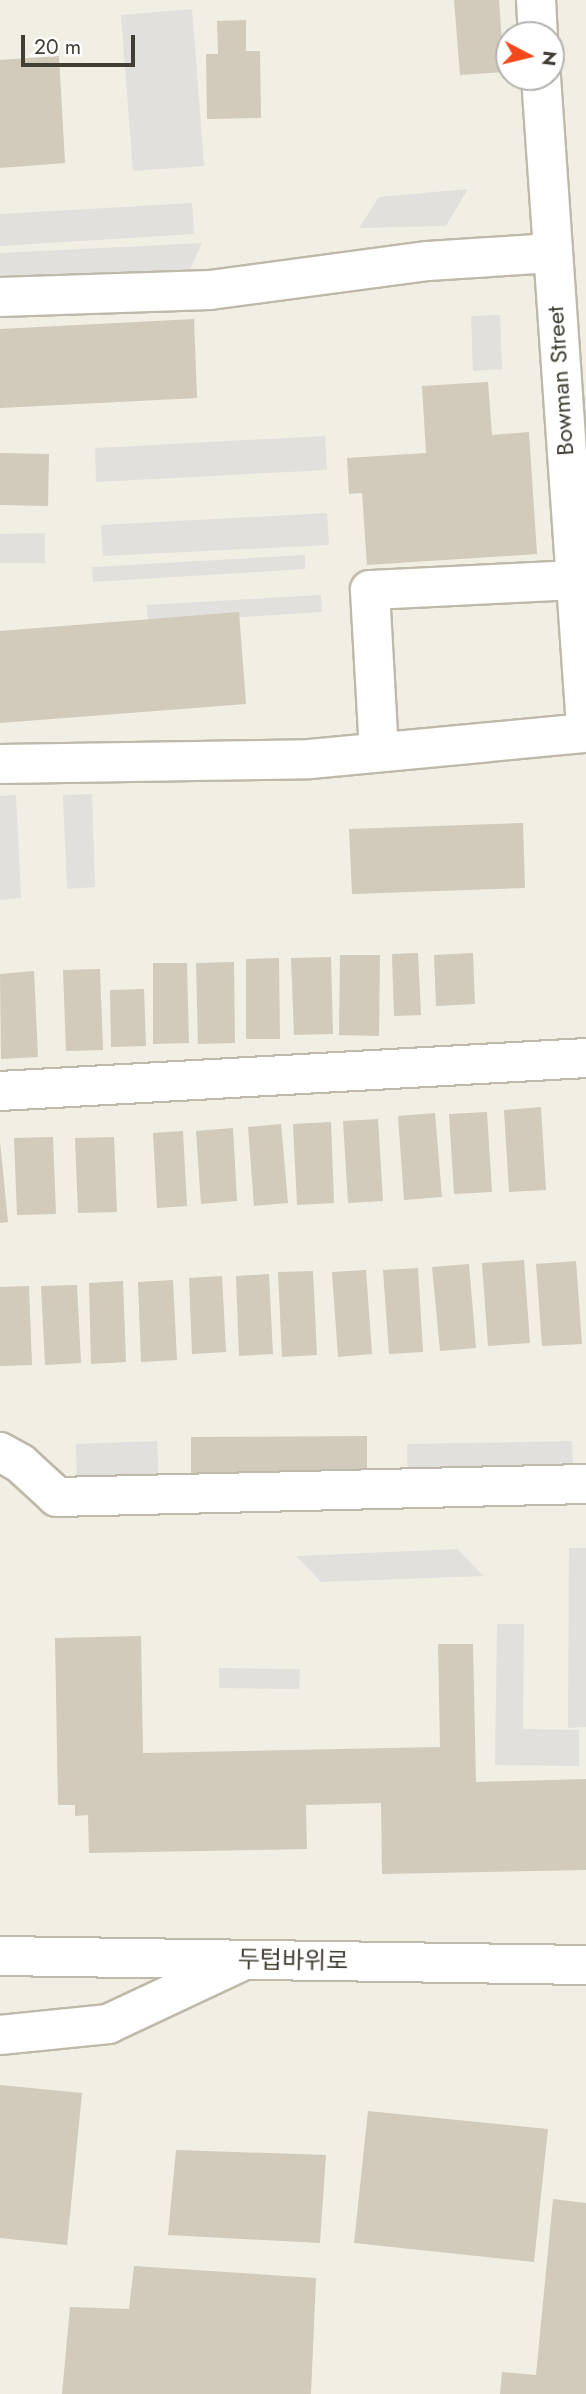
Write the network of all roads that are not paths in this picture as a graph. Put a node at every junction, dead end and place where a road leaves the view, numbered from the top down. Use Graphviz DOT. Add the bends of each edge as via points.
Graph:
graph roads {
  1 [pos="536,0"];
  2 [pos="537,21"];
  3 [pos="542,91"];
  4 [pos="552,253"];
  5 [pos="0,297"];
  6 [pos="572,580"];
  7 [pos="586,727"];
  8 [pos="586,733"];
  9 [pos="379,752"];
  10 [pos="0,764"];
  11 [pos="586,1058"];
  12 [pos="0,1091"];
  13 [pos="0,1452"];
  14 [pos="586,1484"];
  15 [pos="0,1956"];
  16 [pos="247,1960"];
  17 [pos="586,1965"];
  18 [pos="0,2035"];
  1 -- 2 [label="street"];
  3 -- 4 [label="street, Bowman Street"];
  4 -- 5 [label="street" via="428,261 210,290"];
  4 -- 6 [label="street, Bowman Street"];
  6 -- 7 [label="street, Bowman Street"];
  6 -- 9 [label="street" via="370,590"];
  8 -- 9 [label="street"];
  9 -- 10 [label="street" via="219,762"];
  11 -- 12 [label="street"];
  13 -- 14 [label="street" via="20,1463 57,1497"];
  15 -- 16 [label="street, 두텁바위로"];
  16 -- 17 [label="street, 두텁바위로"];
  16 -- 18 [label="street" via="108,2024"];
}
